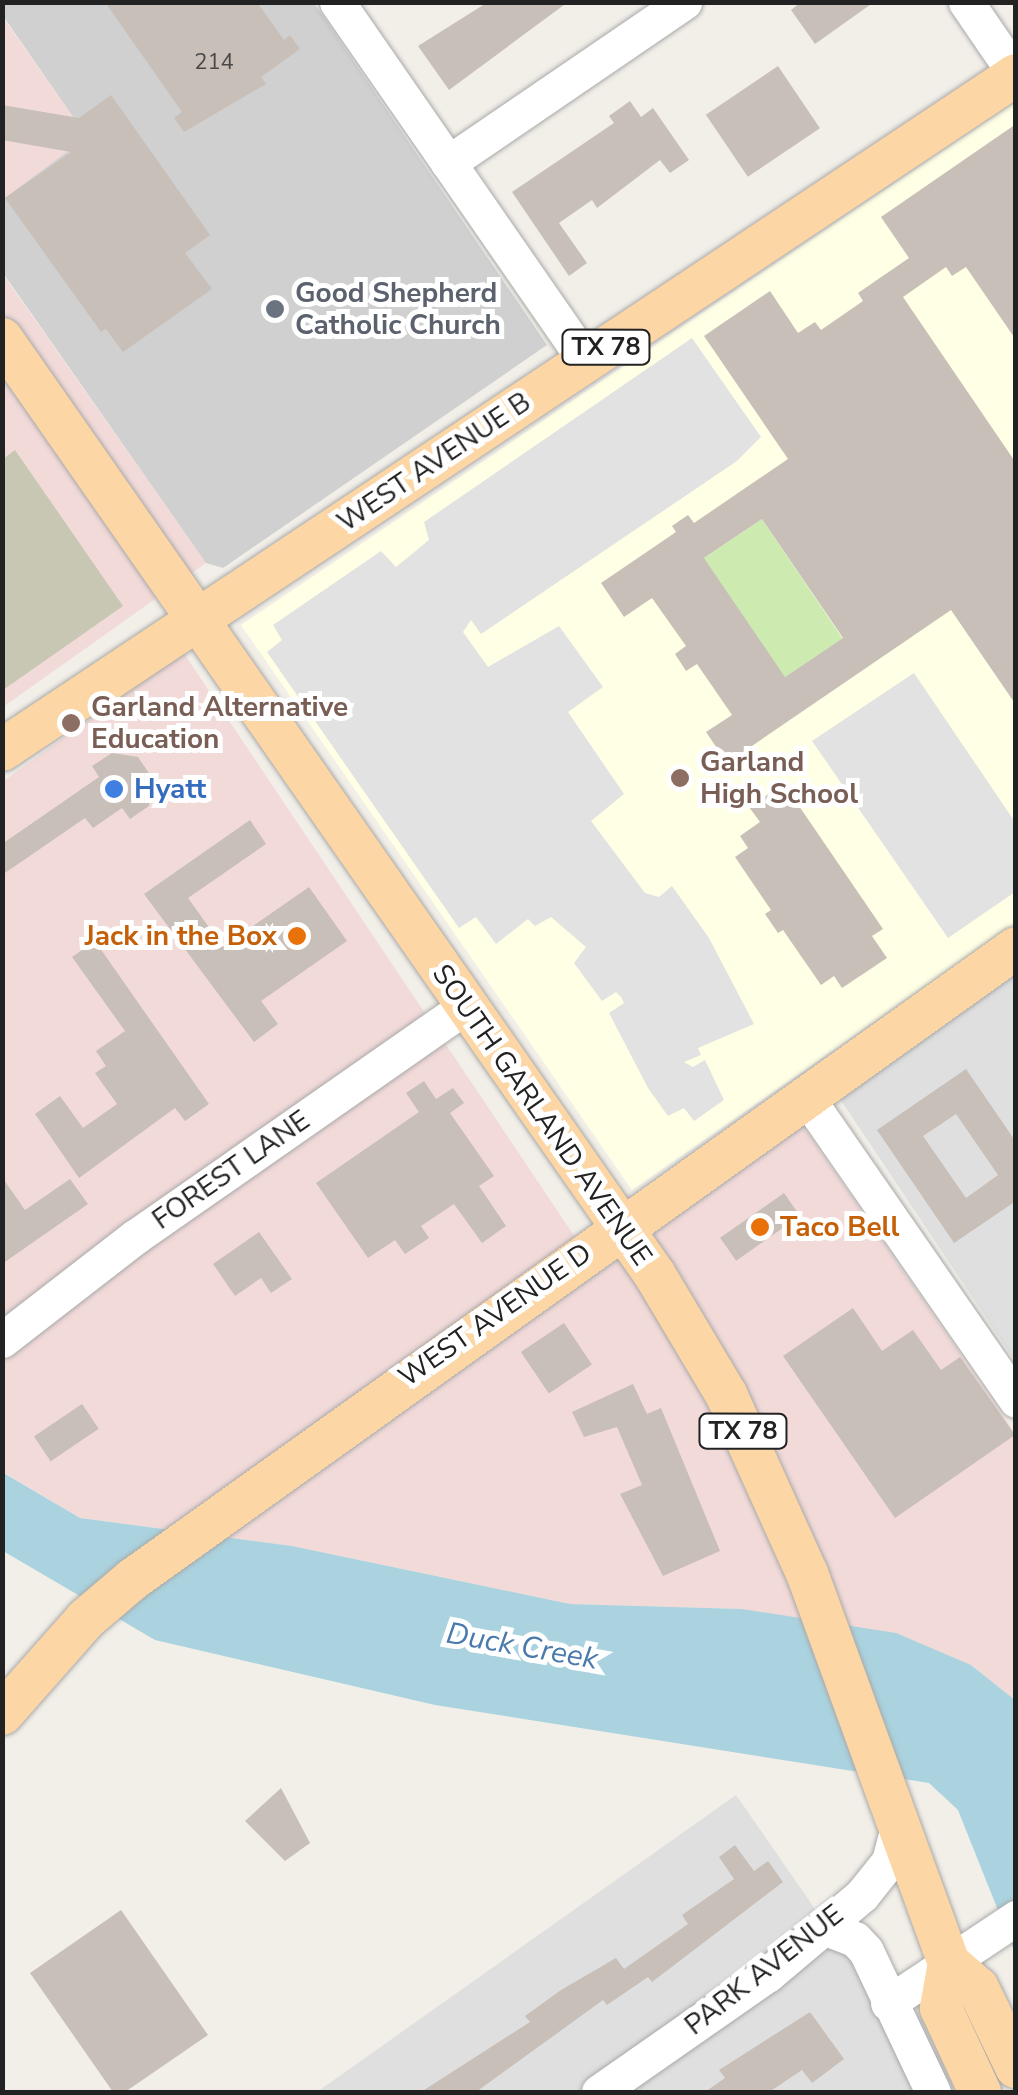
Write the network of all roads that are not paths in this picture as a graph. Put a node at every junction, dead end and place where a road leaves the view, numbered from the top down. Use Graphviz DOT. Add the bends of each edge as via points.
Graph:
graph roads {
  1 [pos="337,2"];
  2 [pos="684,2"];
  3 [pos="966,2"];
  4 [pos="1016,75"];
  5 [pos="448,163"];
  6 [pos="2,340"];
  7 [pos="586,361"];
  8 [pos="197,620"];
  9 [pos="2,750"];
  10 [pos="1016,948"];
  11 [pos="466,1007"];
  12 [pos="805,1095"];
  13 [pos="620,1226"];
  14 [pos="2,1340"];
  15 [pos="1016,1400"];
  16 [pos="2,1714"];
  17 [pos="894,1806"];
  18 [pos="1009,1922"];
  19 [pos="823,1927"];
  20 [pos="939,1970"];
  21 [pos="888,2002"];
  22 [pos="1016,2067"];
  23 [pos="599,2092"];
  24 [pos="933,2092"];
  25 [pos="980,2092"];
  1 -- 5 [label="street"];
  2 -- 5 [label="street"];
  3 -- 4 [label="street"];
  4 -- 7 [label="main road, WEST AVENUE B / TX 78"];
  5 -- 7 [label="street"];
  6 -- 8 [label="main road, SOUTH GARLAND AVENUE / TX 78"];
  7 -- 8 [label="main road, WEST AVENUE B / TX 78"];
  8 -- 9 [label="main road, WEST AVENUE B / TX 78"];
  8 -- 11 [label="main road, SOUTH GARLAND AVENUE / TX 78"];
  10 -- 12 [label="main road, WEST AVENUE D"];
  11 -- 13 [label="main road, SOUTH GARLAND AVENUE / TX 78"];
  11 -- 14 [label="street, FOREST LANE" via="135,1237"];
  12 -- 13 [label="main road, WEST AVENUE D"];
  12 -- 15 [label="street"];
  13 -- 16 [label="main road, WEST AVENUE D" via="133,1579"];
  13 -- 17 [label="main road, SOUTH GARLAND AVENUE / TX 78" via="726,1394 807,1572"];
  17 -- 19 [label="street, PARK AVENUE" via="876,1881"];
  17 -- 20 [label="main road, SOUTH GARLAND AVENUE / TX 78"];
  18 -- 20 [label="street"];
  19 -- 21 [label="street" via="855,1939 866,1951"];
  19 -- 23 [label="street, PARK AVENUE" via="767,1975"];
  20 -- 21 [label="street"];
  20 -- 22 [label="main road, SOUTH GARLAND AVENUE / TX 78" via="978,1988"];
  20 -- 25 [label="main road, SOUTH GARLAND AVENUE / TX 78" via="941,2008"];
  21 -- 24 [label="street"];
}
